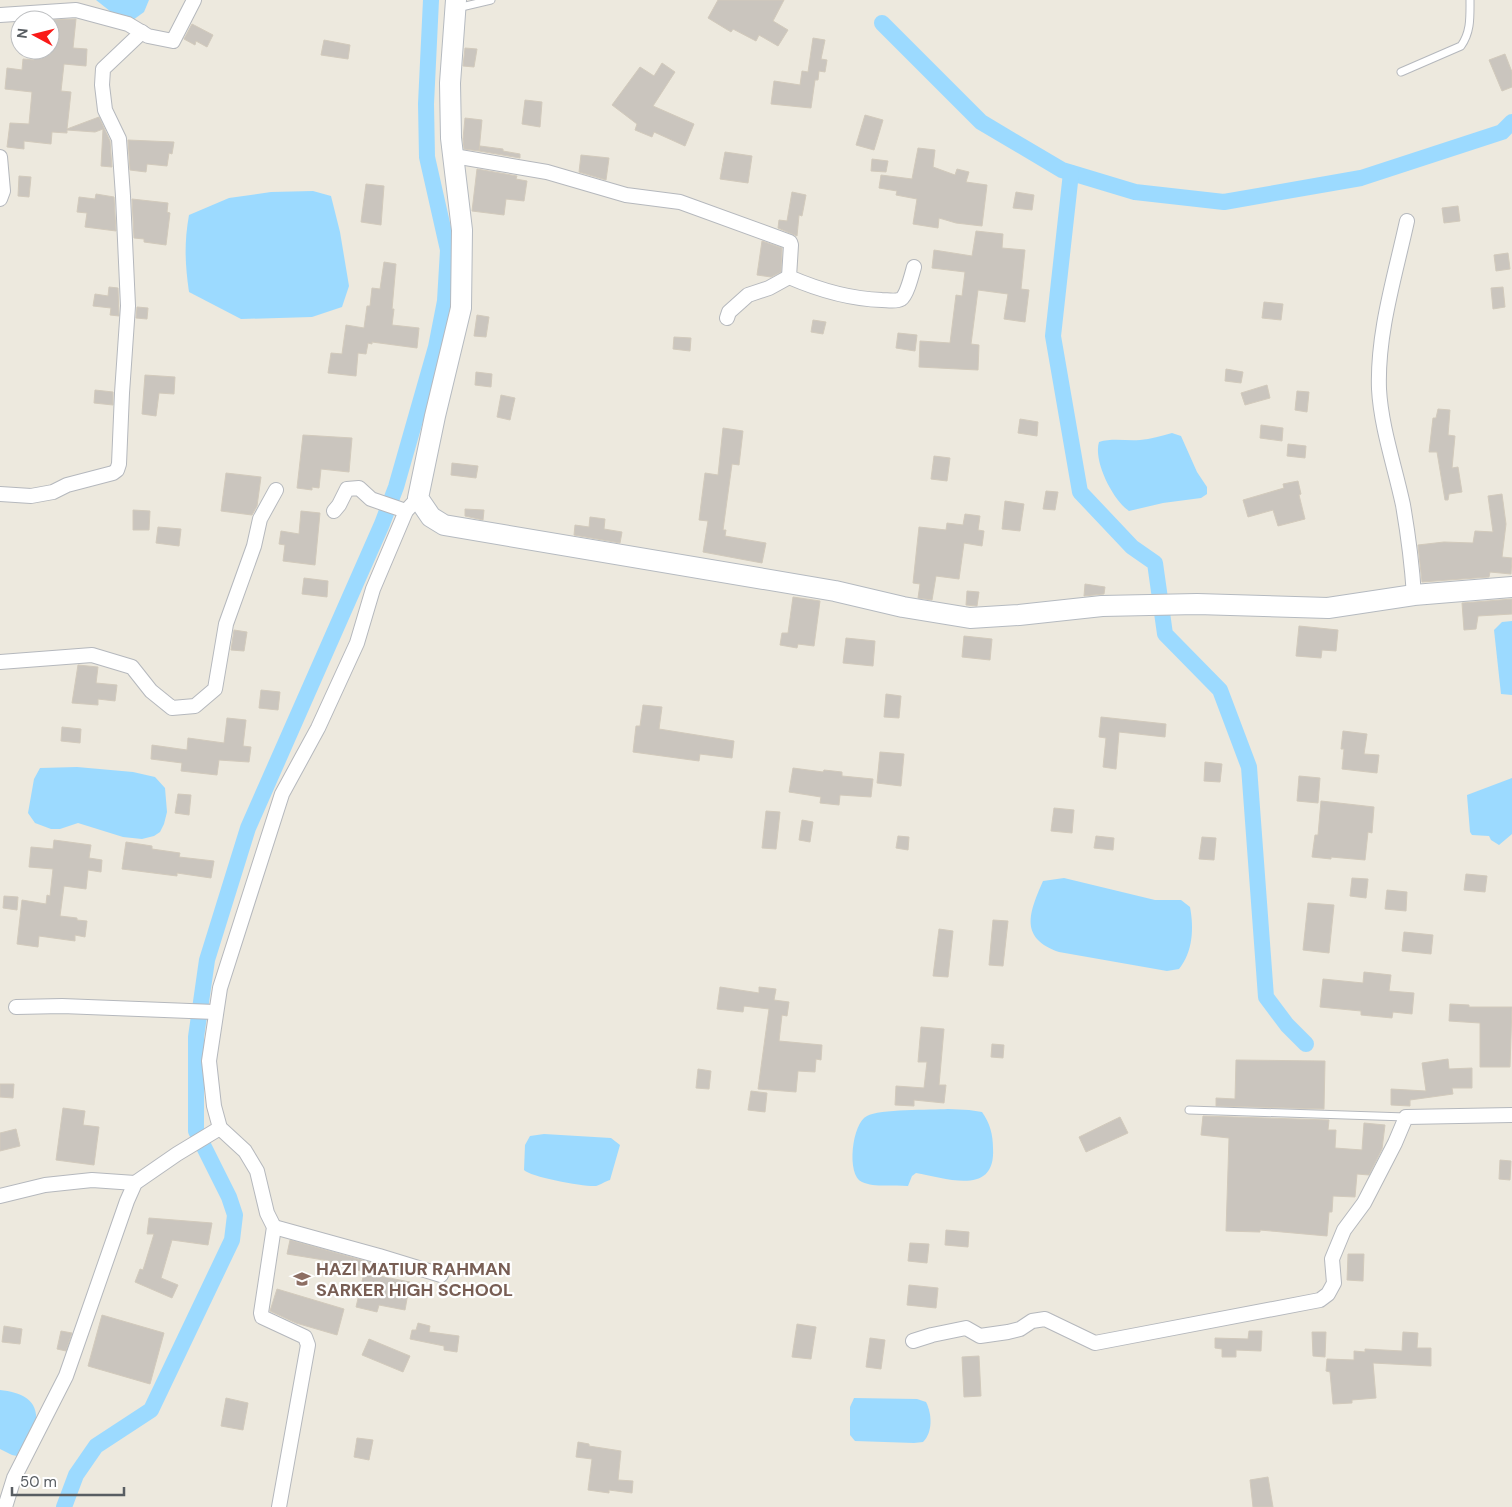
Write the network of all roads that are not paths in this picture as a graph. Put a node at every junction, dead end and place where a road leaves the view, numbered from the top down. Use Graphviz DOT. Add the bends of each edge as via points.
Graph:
graph roads {
  1 [pos="194,0"];
  2 [pos="491,0"];
  3 [pos="1470,0"];
  4 [pos="456,4"];
  5 [pos="0,15"];
  6 [pos="142,32"];
  7 [pos="1401,72"];
  8 [pos="454,156"];
  9 [pos="0,157"];
  10 [pos="0,199"];
  11 [pos="1407,221"];
  12 [pos="914,267"];
  13 [pos="789,278"];
  14 [pos="727,318"];
  15 [pos="276,490"];
  16 [pos="0,494"];
  17 [pos="407,505"];
  18 [pos="334,510"];
  19 [pos="1512,587"];
  20 [pos="1414,595"];
  21 [pos="0,662"];
  22 [pos="16,1006"];
  23 [pos="214,1012"];
  24 [pos="1189,1110"];
  25 [pos="1512,1115"];
  26 [pos="1406,1117"];
  27 [pos="220,1128"];
  28 [pos="135,1183"];
  29 [pos="0,1196"];
  30 [pos="274,1227"];
  31 [pos="441,1276"];
  32 [pos="913,1341"];
  33 [pos="5,1507"];
  34 [pos="279,1507"];
  1 -- 6 [label="street" via="173,41"];
  2 -- 4 [label="lane"];
  3 -- 7 [label="lane" via="1469,28 1461,46"];
  4 -- 8 [label="main road" via="450,83"];
  5 -- 6 [label="street" via="76,10 128,24"];
  6 -- 16 [label="street" via="103,69 102,85 105,110 119,139 128,306 119,464 113,473 53,492 31,496"];
  8 -- 13 [label="street" via="547,172 626,195 680,202 790,242"];
  8 -- 17 [label="main road" via="462,230 461,308 435,416"];
  9 -- 10 [label="street" via="3,191"];
  11 -- 20 [label="street" via="1386,312 1379,390 1402,505"];
  12 -- 13 [label="street" via="905,294 894,301 860,300 819,290"];
  13 -- 14 [label="street" via="748,295"];
  15 -- 21 [label="street" via="260,519 254,546 226,624 215,689 195,706 172,708 151,691 132,667 92,655"];
  17 -- 18 [label="street" via="372,499 353,487 347,489"];
  17 -- 20 [label="main road" via="444,525 825,589 970,618 1102,606 1196,604 1328,608"];
  17 -- 23 [label="street" via="373,589 357,643 318,728 282,794"];
  19 -- 20 [label="main road"];
  22 -- 23 [label="street"];
  23 -- 27 [label="street" via="209,1061"];
  24 -- 26 [label="lane"];
  25 -- 26 [label="street"];
  26 -- 32 [label="street" via="1364,1203 1344,1230 1332,1259 1334,1283 1320,1300 1095,1343 1045,1319 1008,1332 980,1336 966,1328"];
  27 -- 28 [label="street"];
  27 -- 30 [label="street" via="245,1152 257,1171 267,1213"];
  28 -- 29 [label="street" via="92,1180 45,1185"];
  28 -- 33 [label="street" via="66,1376 14,1478"];
  30 -- 31 [label="street"];
  30 -- 34 [label="street" via="262,1317 305,1337 308,1345"];
}
